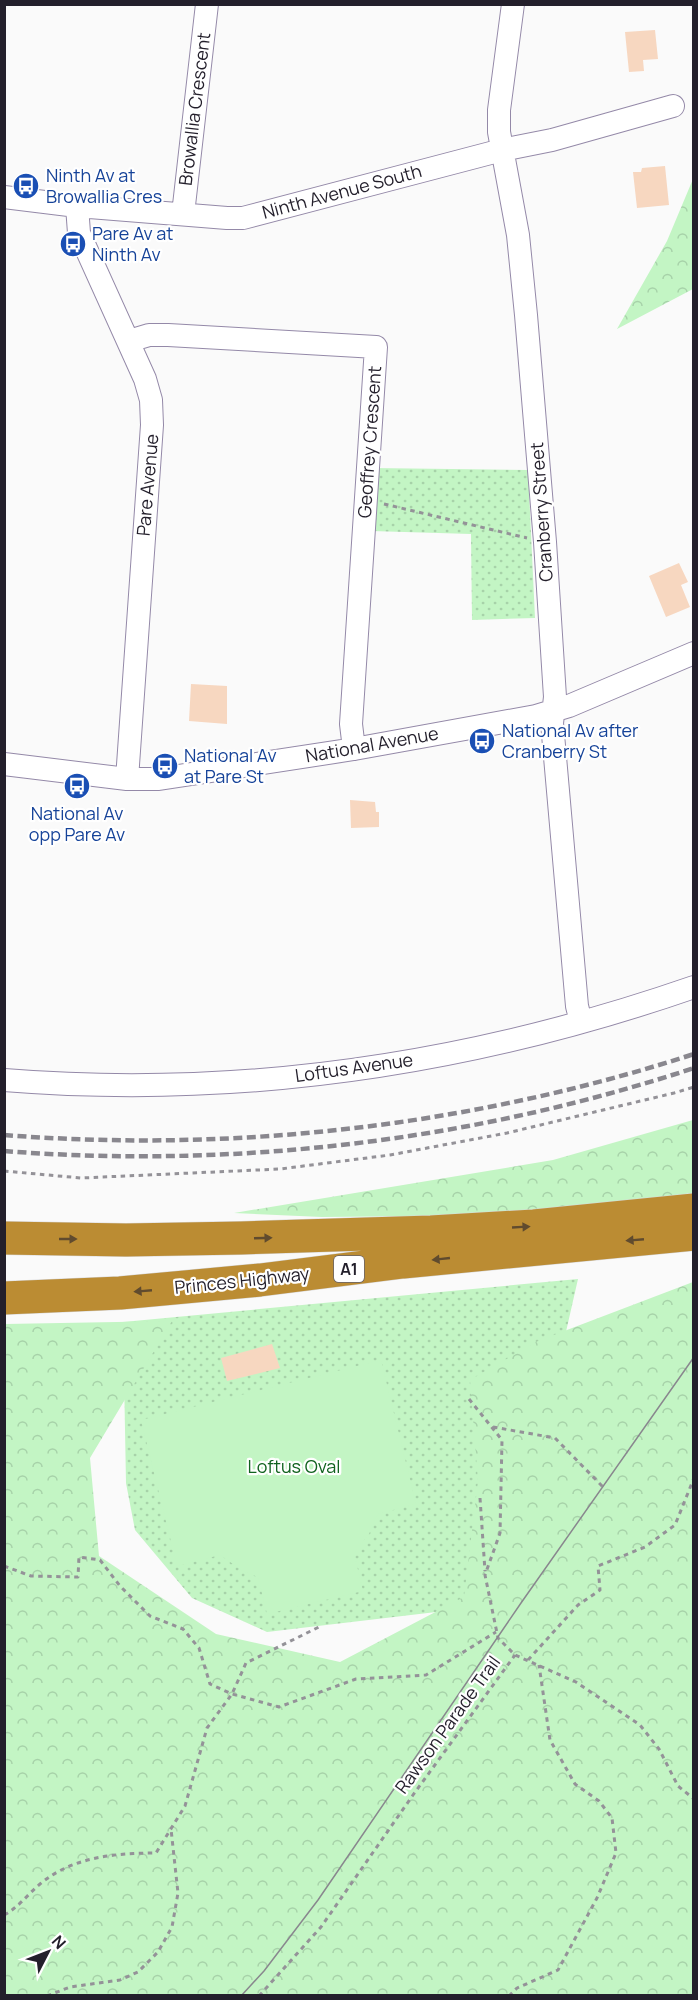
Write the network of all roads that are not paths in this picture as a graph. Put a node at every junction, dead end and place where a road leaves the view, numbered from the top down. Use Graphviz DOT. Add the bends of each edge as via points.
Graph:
graph roads {
  1 [pos="207,4"];
  2 [pos="513,4"];
  3 [pos="673,106"];
  4 [pos="502,150"];
  5 [pos="4,197"];
  6 [pos="77,206"];
  7 [pos="183,214"];
  8 [pos="129,341"];
  9 [pos="693,653"];
  10 [pos="552,711"];
  11 [pos="354,749"];
  12 [pos="4,764"];
  13 [pos="127,779"];
  14 [pos="693,987"];
  15 [pos="581,1022"];
  16 [pos="4,1080"];
  17 [pos="693,1210"];
  18 [pos="693,1234"];
  19 [pos="6,1239"];
  20 [pos="4,1298"];
  1 -- 7 [label="street, Browallia Crescent"];
  2 -- 4 [label="street, Cranberry Street" via="499,110"];
  3 -- 4 [label="street, Ninth Avenue South"];
  4 -- 7 [label="street, Ninth Avenue South" via="243,218"];
  4 -- 10 [label="street, Cranberry Street" via="520,258 545,542 555,697"];
  5 -- 6 [label="street, Ninth Avenue South"];
  6 -- 7 [label="street, Ninth Avenue South"];
  6 -- 8 [label="street, Pare Avenue" via="79,233"];
  8 -- 11 [label="street, Geoffrey Crescent" via="168,334 376,347 351,724"];
  8 -- 13 [label="street, Pare Avenue" via="151,400 152,425"];
  9 -- 10 [label="street, National Avenue"];
  10 -- 11 [label="street, National Avenue"];
  10 -- 15 [label="street, Cranberry Street"];
  11 -- 13 [label="street, National Avenue" via="159,779"];
  12 -- 13 [label="street, National Avenue"];
  14 -- 15 [label="street, Loftus Avenue"];
  15 -- 16 [label="street, Loftus Avenue" via="490,1046 321,1075 148,1086"];
  19 -- 17 [label="highway, A1, one-way" via="431,1232"];
  18 -- 20 [label="highway, Princes Highway / A1, one-way" via="260,1280 120,1293"];
}
